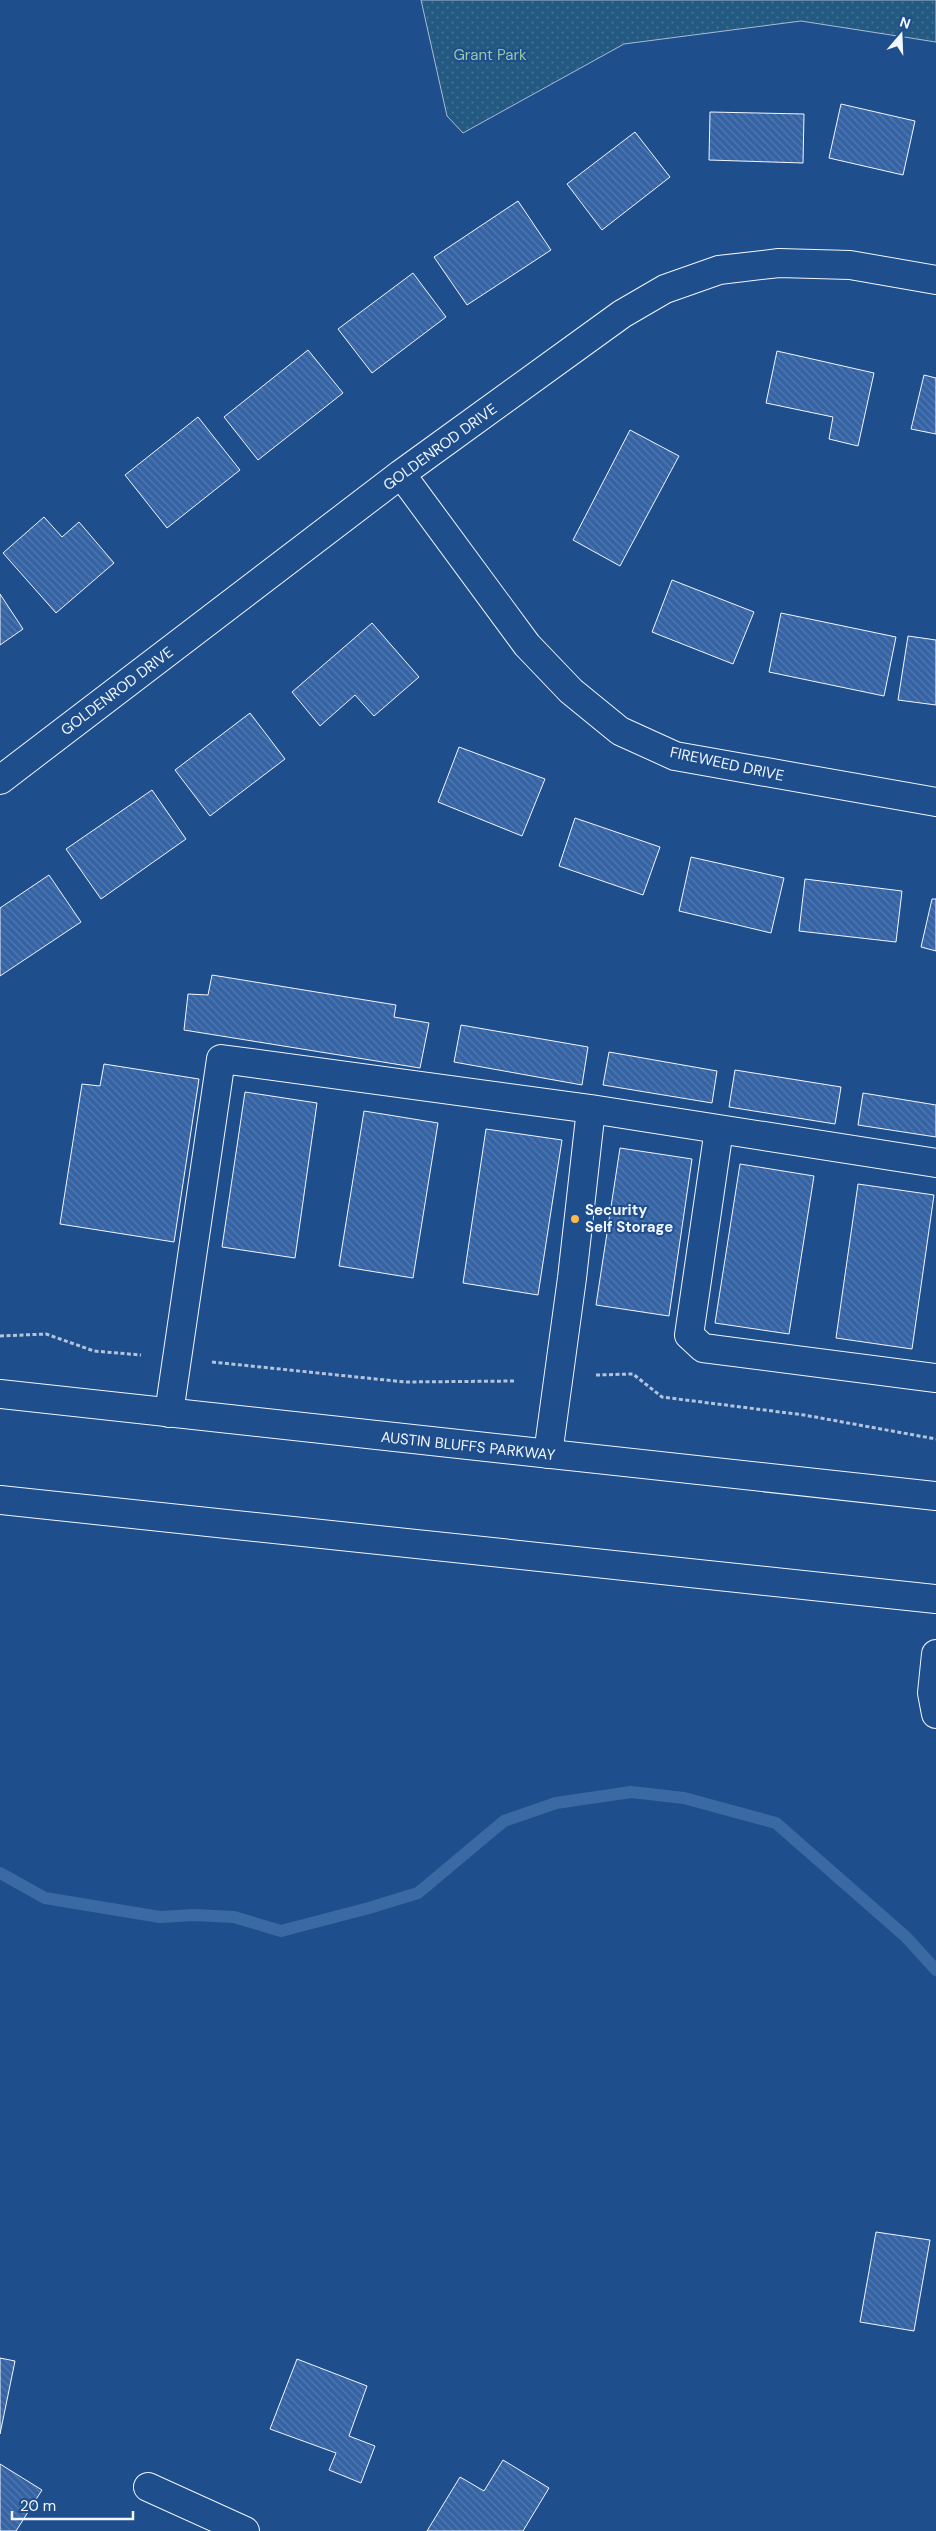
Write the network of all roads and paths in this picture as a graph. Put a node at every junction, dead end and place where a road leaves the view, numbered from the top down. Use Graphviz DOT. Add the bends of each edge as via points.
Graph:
graph roads {
  1 [pos="936,280"];
  2 [pos="402,474"];
  3 [pos="0,780"];
  4 [pos="936,802"];
  5 [pos="591,1109"];
  6 [pos="719,1129"];
  7 [pos="936,1163"];
  8 [pos="0,1336"];
  9 [pos="177,1359"];
  10 [pos="596,1375"];
  11 [pos="936,1378"];
  12 [pos="516,1380"];
  13 [pos="0,1394"];
  14 [pos="169,1413"];
  15 [pos="936,1439"];
  16 [pos="548,1454"];
  17 [pos="936,1496"];
  18 [pos="0,1500"];
  19 [pos="936,1599"];
  20 [pos="936,1654"];
  21 [pos="936,1714"];
  22 [pos="148,2487"];
  23 [pos="245,2531"];
  1 -- 2 [label="main road, GOLDENROD DRIVE" via="850,265 779,262 719,270 665,289 622,314"];
  2 -- 3 [label="main road, GOLDENROD DRIVE"];
  2 -- 4 [label="main road, FIREWEED DRIVE" via="527,645 570,691 620,731 675,756"];
  5 -- 6 [label="main road"];
  5 -- 9 [label="main road" via="221,1059"];
  5 -- 16 [label="main road"];
  6 -- 7 [label="main road"];
  6 -- 11 [label="main road" via="689,1335 703,1348"];
  8 -- 9 [label="path" via="46,1334 94,1351"];
  9 -- 12 [label="path" via="405,1382"];
  9 -- 14 [label="main road"];
  10 -- 15 [label="path" via="633,1374 662,1398 795,1414"];
  13 -- 14 [label="main road, AUSTIN BLUFFS PARKWAY"];
  14 -- 16 [label="main road, AUSTIN BLUFFS PARKWAY"];
  16 -- 17 [label="main road, AUSTIN BLUFFS PARKWAY"];
  18 -- 19 [label="main road"];
  20 -- 21 [label="main road" via="932,1692"];
  22 -- 23 [label="main road"];
}
